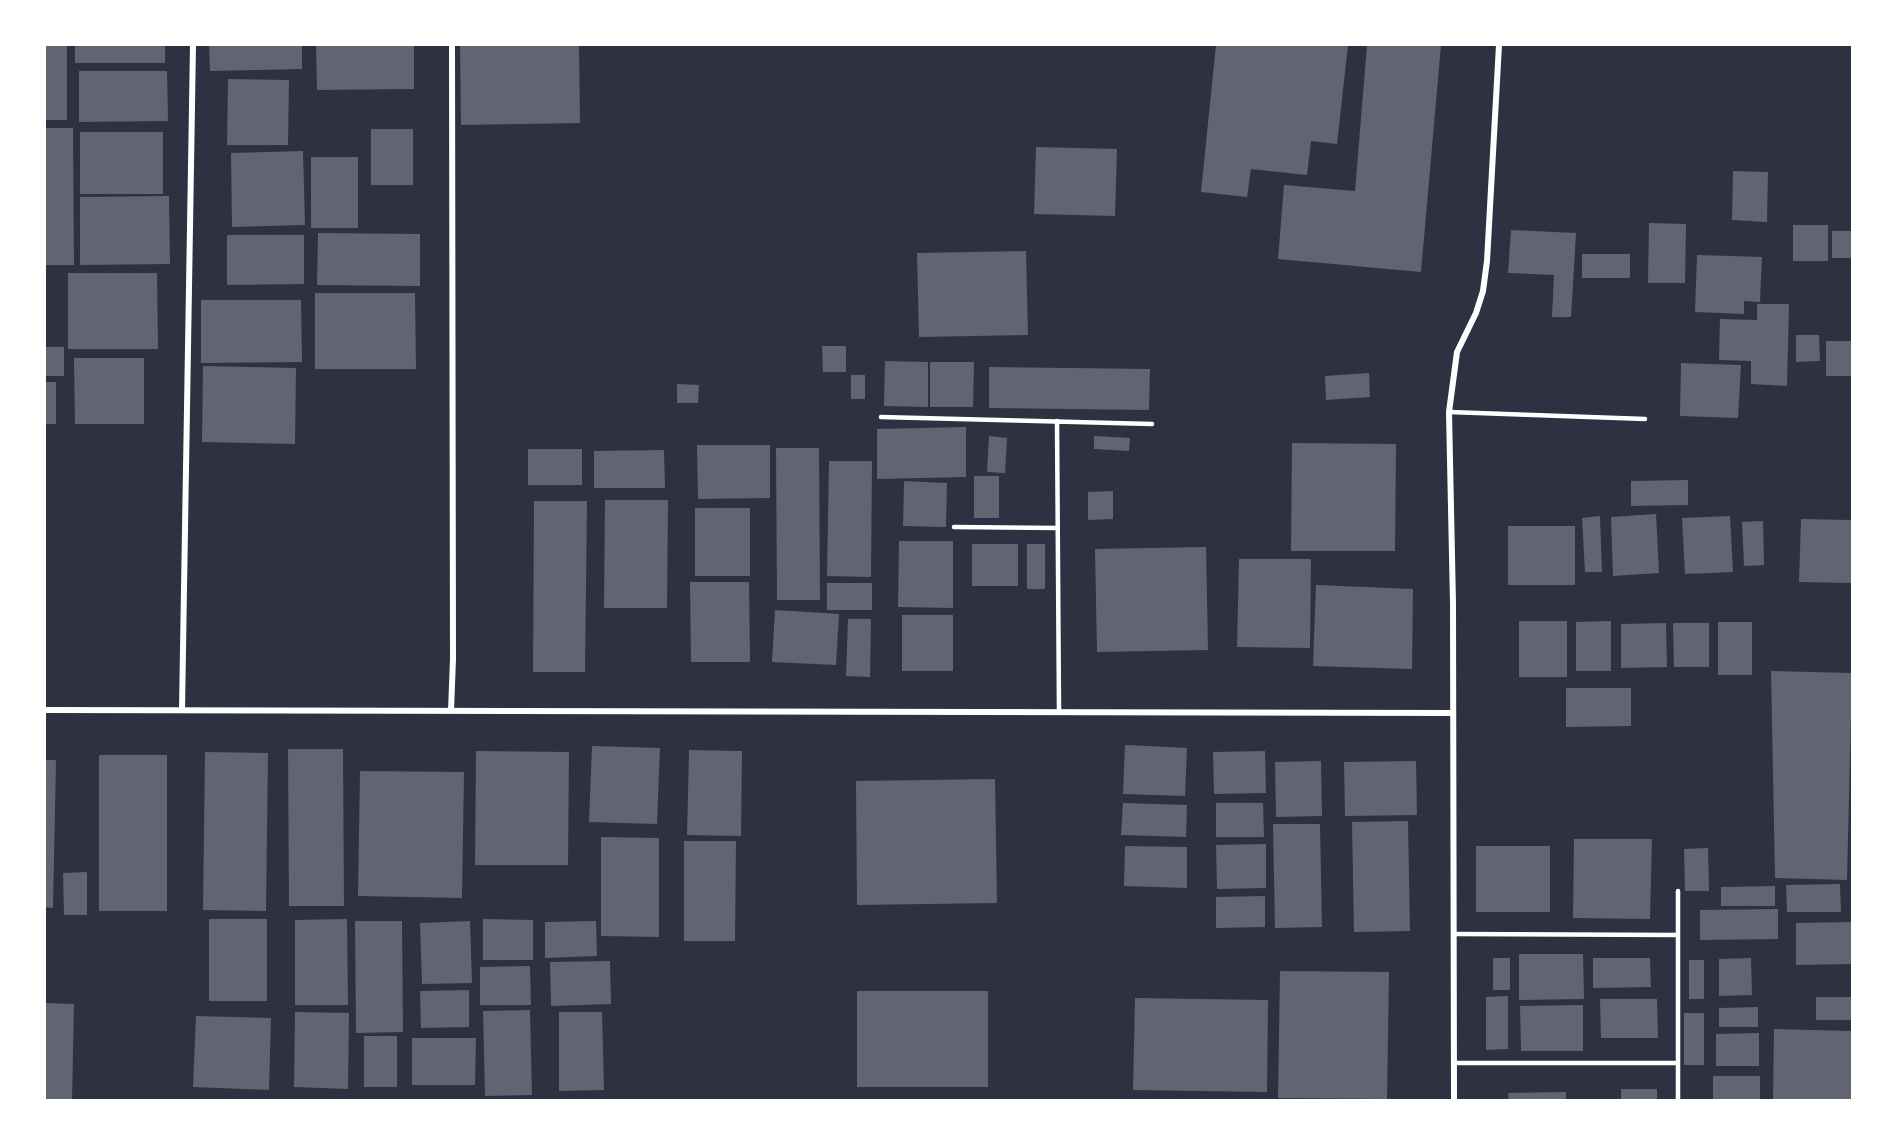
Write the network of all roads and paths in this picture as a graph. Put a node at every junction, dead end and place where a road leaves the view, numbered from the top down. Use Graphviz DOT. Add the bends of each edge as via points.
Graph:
graph roads {
  1 [pos="193,45"];
  2 [pos="452,45"];
  3 [pos="1499,45"];
  4 [pos="1449,412"];
  5 [pos="881,417"];
  6 [pos="1645,419"];
  7 [pos="1057,421"];
  8 [pos="1152,424"];
  9 [pos="954,528"];
  10 [pos="1057,528"];
  11 [pos="45,710"];
  12 [pos="182,710"];
  13 [pos="451,711"];
  14 [pos="1059,712"];
  15 [pos="1452,713"];
  16 [pos="1678,891"];
  17 [pos="1455,934"];
  18 [pos="1678,935"];
  19 [pos="1454,1063"];
  20 [pos="1678,1063"];
  21 [pos="1454,1100"];
  22 [pos="1678,1100"];
  1 -- 12 [label="street"];
  2 -- 13 [label="street"];
  3 -- 4 [label="street" via="1487,261 1476,313 1456,352"];
  4 -- 6 [label="lane"];
  4 -- 15 [label="street"];
  5 -- 7 [label="lane"];
  7 -- 8 [label="lane"];
  7 -- 10 [label="lane"];
  9 -- 10 [label="lane"];
  10 -- 14 [label="lane"];
  11 -- 12 [label="street"];
  12 -- 13 [label="street"];
  13 -- 14 [label="street"];
  14 -- 15 [label="street"];
  15 -- 17 [label="street"];
  16 -- 18 [label="lane"];
  17 -- 18 [label="lane"];
  17 -- 19 [label="street"];
  18 -- 20 [label="lane"];
  19 -- 20 [label="lane"];
  19 -- 21 [label="street"];
  20 -- 22 [label="lane"];
}
